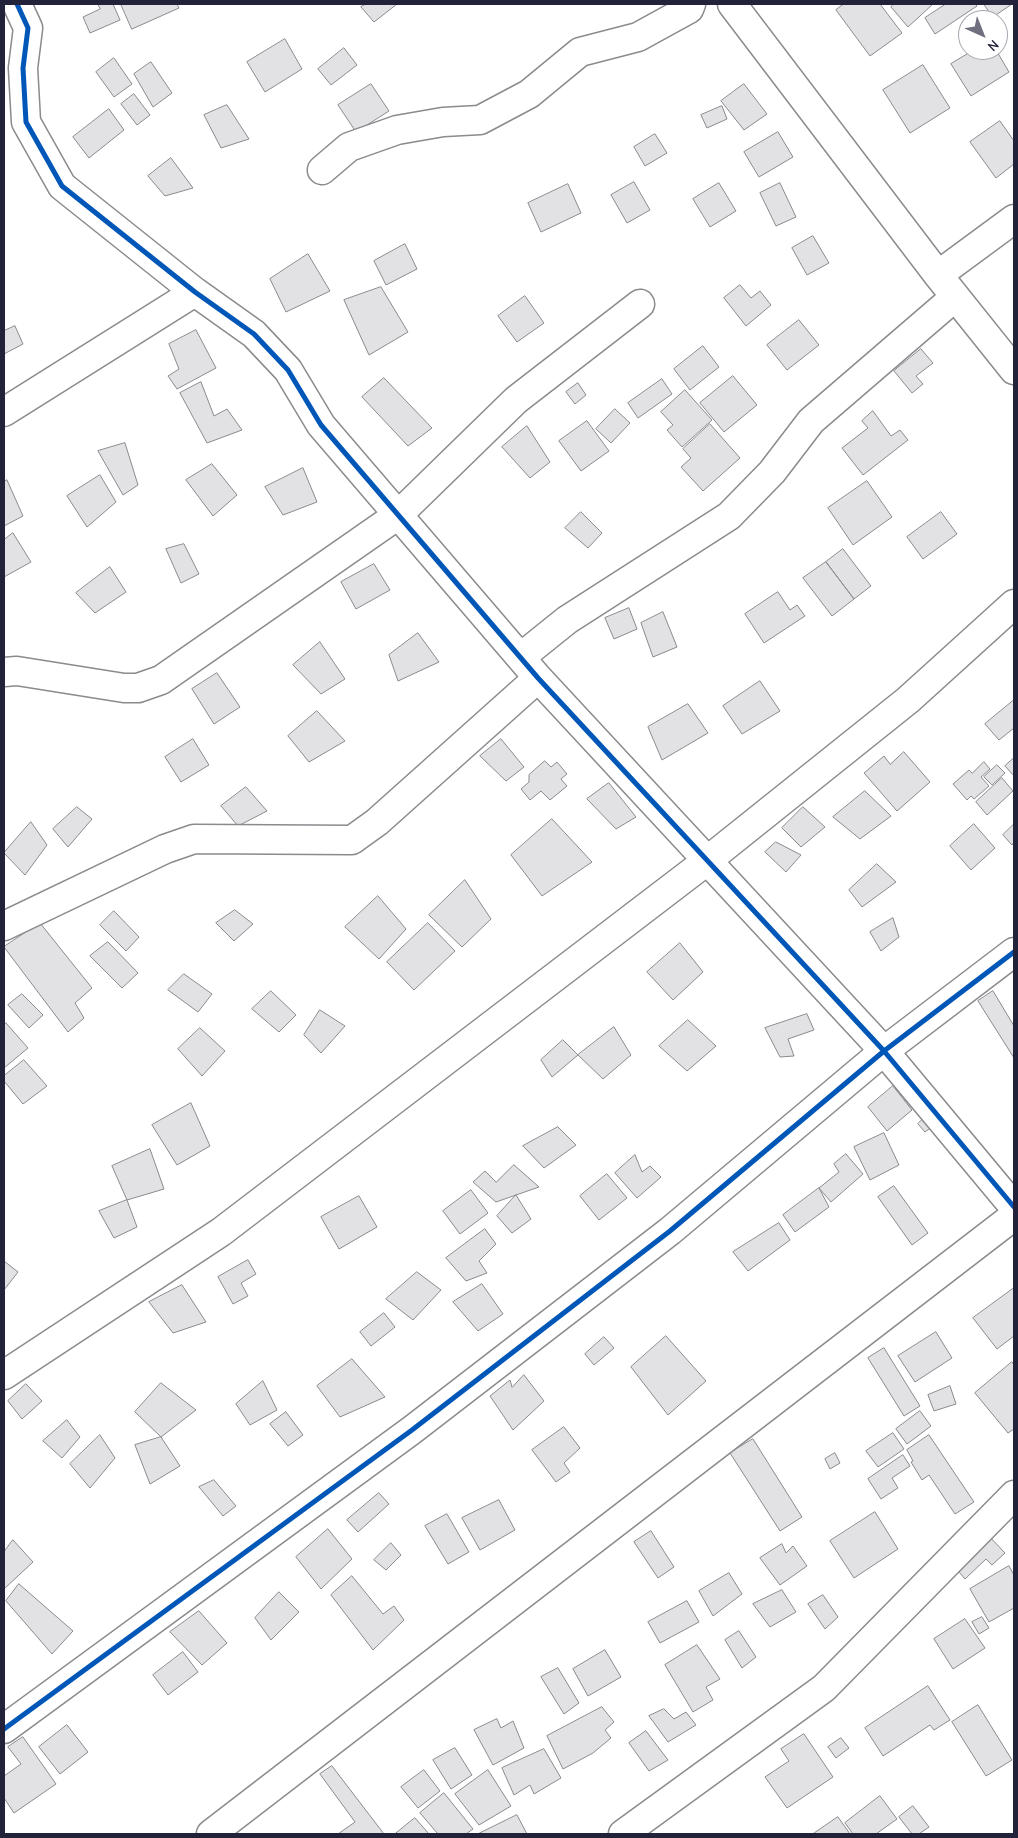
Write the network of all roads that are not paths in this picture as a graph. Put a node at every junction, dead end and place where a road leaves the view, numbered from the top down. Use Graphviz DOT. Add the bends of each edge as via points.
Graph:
graph roads {
  1 [pos="17,4"];
  2 [pos="691,4"];
  3 [pos="732,4"];
  4 [pos="14,70"];
  5 [pos="322,170"];
  6 [pos="1014,219"];
  7 [pos="938,274"];
  8 [pos="195,292"];
  9 [pos="955,297"];
  10 [pos="640,304"];
  11 [pos="1014,370"];
  12 [pos="4,412"];
  13 [pos="398,515"];
  14 [pos="1014,604"];
  15 [pos="521,657"];
  16 [pos="4,672"];
  17 [pos="538,678"];
  18 [pos="708,860"];
  19 [pos="4,926"];
  20 [pos="1014,952"];
  21 [pos="884,1051"];
  22 [pos="1014,1206"];
  23 [pos="1014,1216"];
  24 [pos="4,1375"];
  25 [pos="1014,1496"];
  26 [pos="4,1729"];
  27 [pos="211,1834"];
  28 [pos="623,1834"];
  1 -- 4 [label="street" via="28,28"];
  2 -- 5 [label="street" via="690,9 638,37 580,52 529,94 480,120 397,130 349,147"];
  3 -- 7 [label="street"];
  4 -- 8 [label="street" via="26,122 62,186"];
  6 -- 7 [label="street"];
  7 -- 9 [label="street"];
  8 -- 12 [label="street"];
  8 -- 13 [label="street" via="254,334 288,370 321,425"];
  9 -- 11 [label="street"];
  9 -- 15 [label="street" via="810,420 772,472 729,516 567,620"];
  10 -- 13 [label="street" via="516,400"];
  13 -- 15 [label="street"];
  13 -- 16 [label="street" via="161,680 138,688 124,688 17,671"];
  14 -- 18 [label="street" via="908,700"];
  15 -- 17 [label="street"];
  17 -- 18 [label="street"];
  17 -- 19 [label="street" via="377,822 352,840 194,839 165,849"];
  18 -- 21 [label="street"];
  18 -- 24 [label="street" via="220,1232"];
  20 -- 21 [label="street"];
  21 -- 22 [label="street"];
  21 -- 26 [label="street" via="670,1231 428,1418"];
  23 -- 27 [label="street"];
  25 -- 28 [label="street" via="824,1688"];
}
